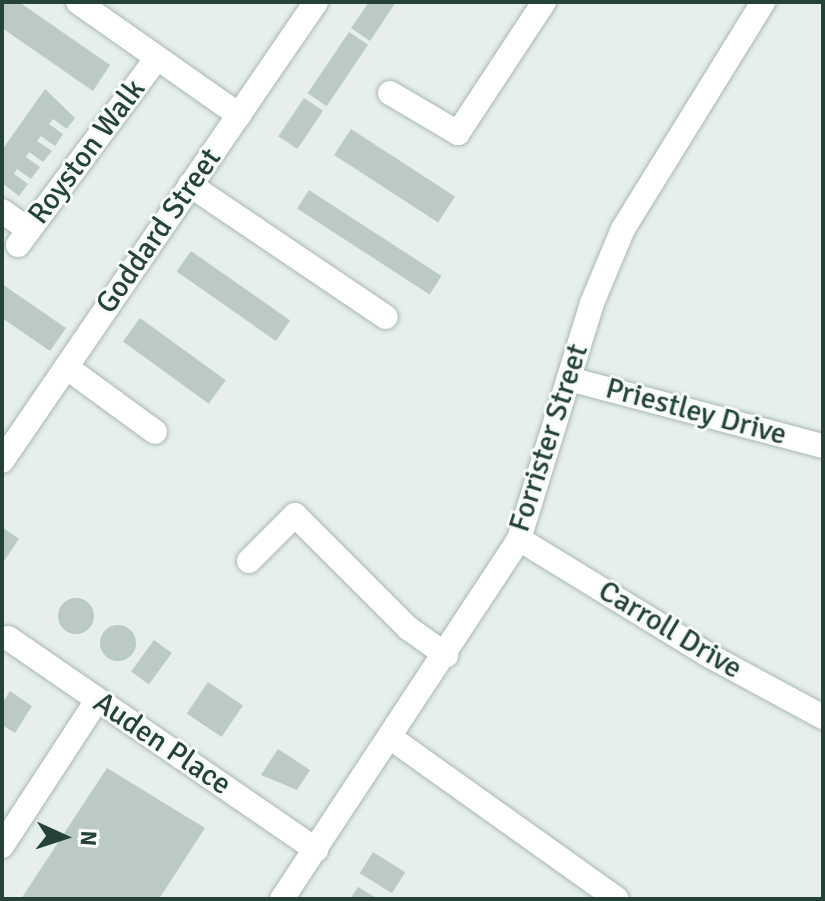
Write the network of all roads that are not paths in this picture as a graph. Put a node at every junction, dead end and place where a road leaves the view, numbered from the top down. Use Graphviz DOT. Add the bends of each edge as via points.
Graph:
graph roads {
  1 [pos="78,2"];
  2 [pos="316,2"];
  3 [pos="544,2"];
  4 [pos="763,2"];
  5 [pos="156,59"];
  6 [pos="390,93"];
  7 [pos="239,115"];
  8 [pos="190,185"];
  9 [pos="2,211"];
  10 [pos="386,317"];
  11 [pos="66,367"];
  12 [pos="569,379"];
  13 [pos="155,432"];
  14 [pos="823,446"];
  15 [pos="2,461"];
  16 [pos="519,539"];
  17 [pos="249,561"];
  18 [pos="8,638"];
  19 [pos="446,655"];
  20 [pos="97,700"];
  21 [pos="823,717"];
  22 [pos="391,738"];
  23 [pos="2,846"];
  24 [pos="316,850"];
  25 [pos="607,897"];
  26 [pos="282,899"];
  1 -- 5 [label="street, Royston Walk"];
  2 -- 7 [label="street, Goddard Street"];
  3 -- 6 [label="street" via="458,133"];
  4 -- 12 [label="street, Forrister Street" via="633,208 592,303"];
  5 -- 7 [label="street, Royston Walk"];
  5 -- 9 [label="street, Royston Walk" via="23,237"];
  7 -- 8 [label="street, Goddard Street"];
  8 -- 10 [label="street"];
  8 -- 11 [label="street, Goddard Street"];
  11 -- 13 [label="street"];
  11 -- 15 [label="street, Goddard Street"];
  12 -- 14 [label="street, Priestley Drive"];
  12 -- 16 [label="street, Forrister Street"];
  16 -- 19 [label="street, Forrister Street"];
  16 -- 21 [label="street, Carroll Drive"];
  17 -- 19 [label="street" via="295,515 408,628"];
  18 -- 20 [label="street, Auden Place"];
  19 -- 22 [label="street, Forrister Street"];
  20 -- 23 [label="street"];
  20 -- 24 [label="street, Auden Place"];
  22 -- 24 [label="street, Forrister Street"];
  22 -- 25 [label="street"];
  24 -- 26 [label="street, Forrister Street"];
}
